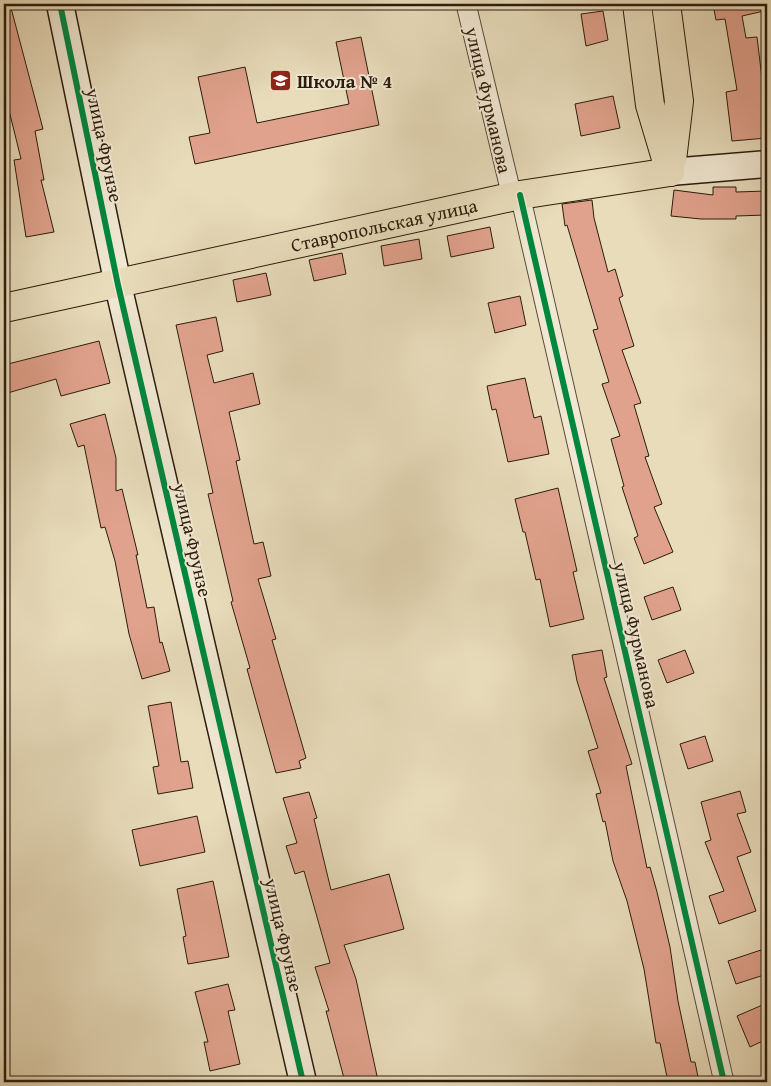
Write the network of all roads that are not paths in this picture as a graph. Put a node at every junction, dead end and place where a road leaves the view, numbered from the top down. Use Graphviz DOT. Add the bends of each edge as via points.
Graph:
graph roads {
  1 [pos="60,4"];
  2 [pos="466,4"];
  3 [pos="636,4"];
  4 [pos="666,4"];
  5 [pos="767,164"];
  6 [pos="670,172"];
  7 [pos="516,196"];
  8 [pos="118,285"];
  9 [pos="4,308"];
  10 [pos="303,1082"];
  11 [pos="724,1082"];
  1 -- 8 [label="street, улица Фрунзе"];
  2 -- 7 [label="street, улица Фурманова"];
  3 -- 6 [label="main road" via="650,104"];
  4 -- 6 [label="main road" via="679,100"];
  5 -- 6 [label="street, Ставропольская улица"];
  6 -- 7 [label="main road, Ставропольская улица"];
  7 -- 8 [label="main road, Ставропольская улица"];
  7 -- 11 [label="street, улица Фурманова"];
  8 -- 9 [label="main road, Ставропольская улица"];
  8 -- 10 [label="street, улица Фрунзе"];
}
